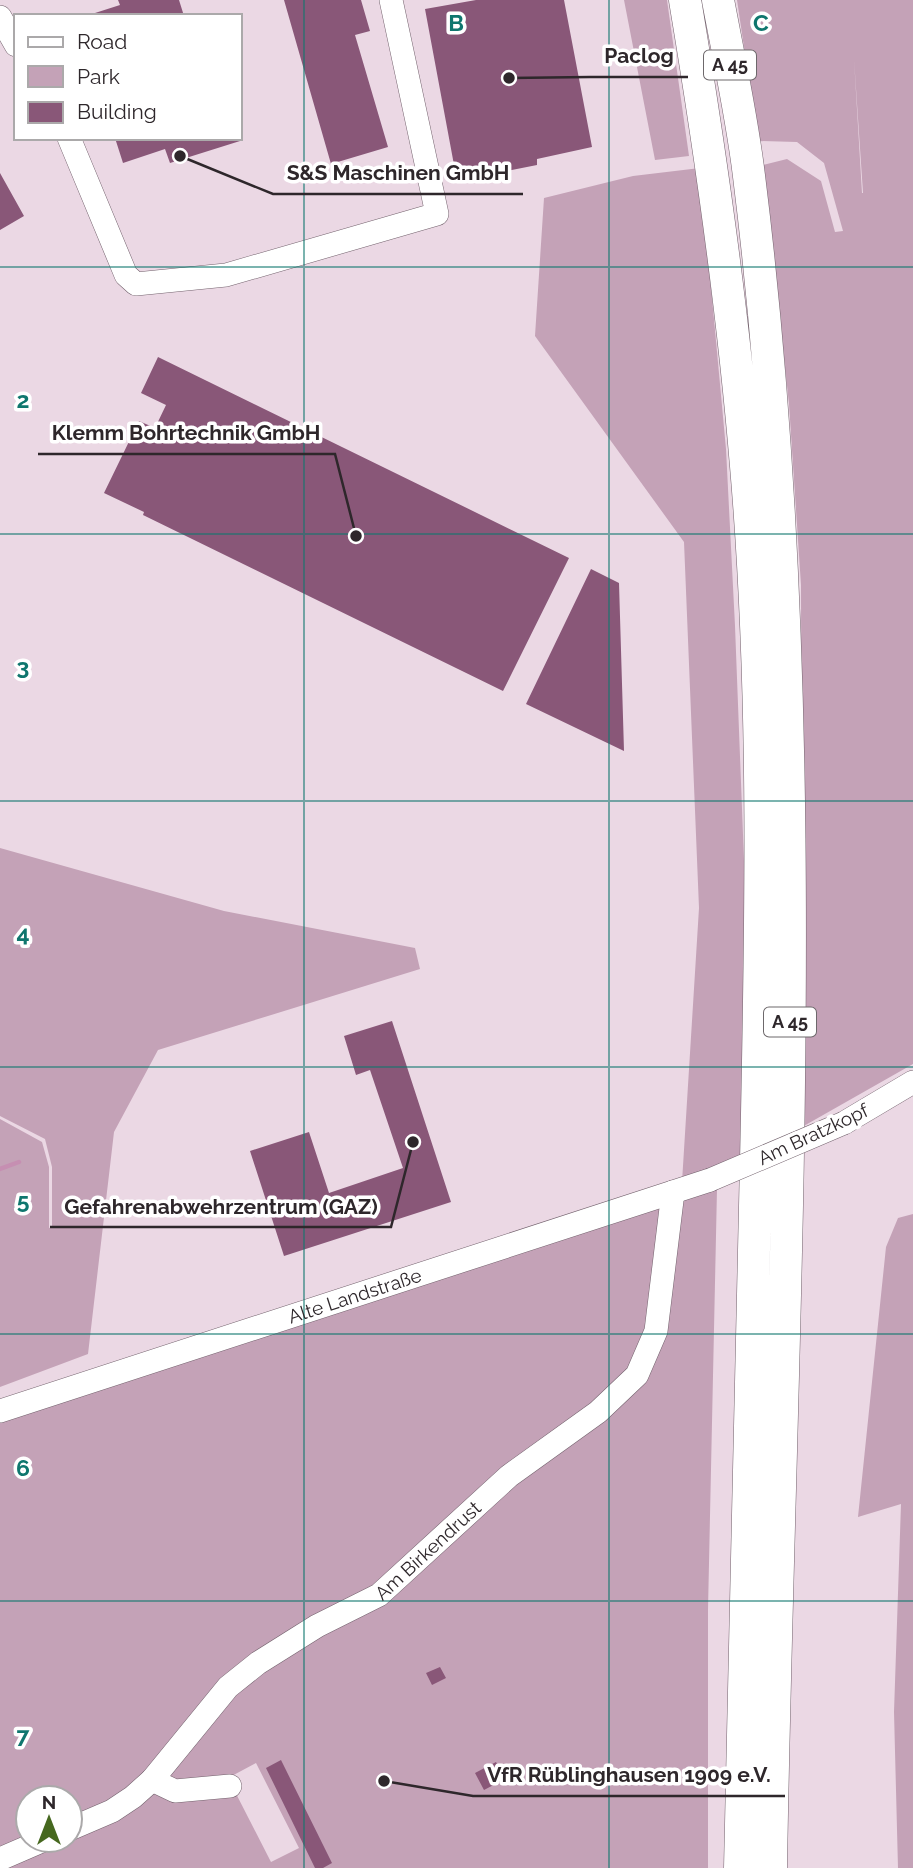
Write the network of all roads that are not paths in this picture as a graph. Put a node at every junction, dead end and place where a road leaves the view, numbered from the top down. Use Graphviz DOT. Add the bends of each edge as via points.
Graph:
graph roads {
  1 [pos="391,0"];
  2 [pos="685,0"];
  3 [pos="718,0"];
  4 [pos="0,17"];
  5 [pos="14,42"];
  6 [pos="70,140"];
  7 [pos="913,1082"];
  8 [pos="710,1180"];
  9 [pos="673,1192"];
  10 [pos="0,1411"];
  11 [pos="152,1780"];
  12 [pos="230,1786"];
  13 [pos="84,1823"];
  14 [pos="740,1868"];
  15 [pos="771,1868"];
  1 -- 6 [label="street" via="437,214 226,275 136,285 126,275"];
  2 -- 14 [label="highway, A 45" via="715,180 747,469 759,756 760,987"];
  3 -- 15 [label="highway, A 45" via="749,178 776,463 789,748 790,986"];
  4 -- 5 [label="street"];
  7 -- 8 [label="street, Am Bratzkopf, bridge" via="844,1123"];
  8 -- 9 [label="street, Alte Landstraße"];
  9 -- 10 [label="street, Alte Landstraße"];
  9 -- 11 [label="street, Am Birkendrust" via="656,1331 638,1375 598,1412 509,1476 379,1595 317,1626 228,1687"];
  11 -- 12 [label="street" via="175,1791"];
  11 -- 13 [label="street, Am Birkendrust" via="112,1811"];
}
